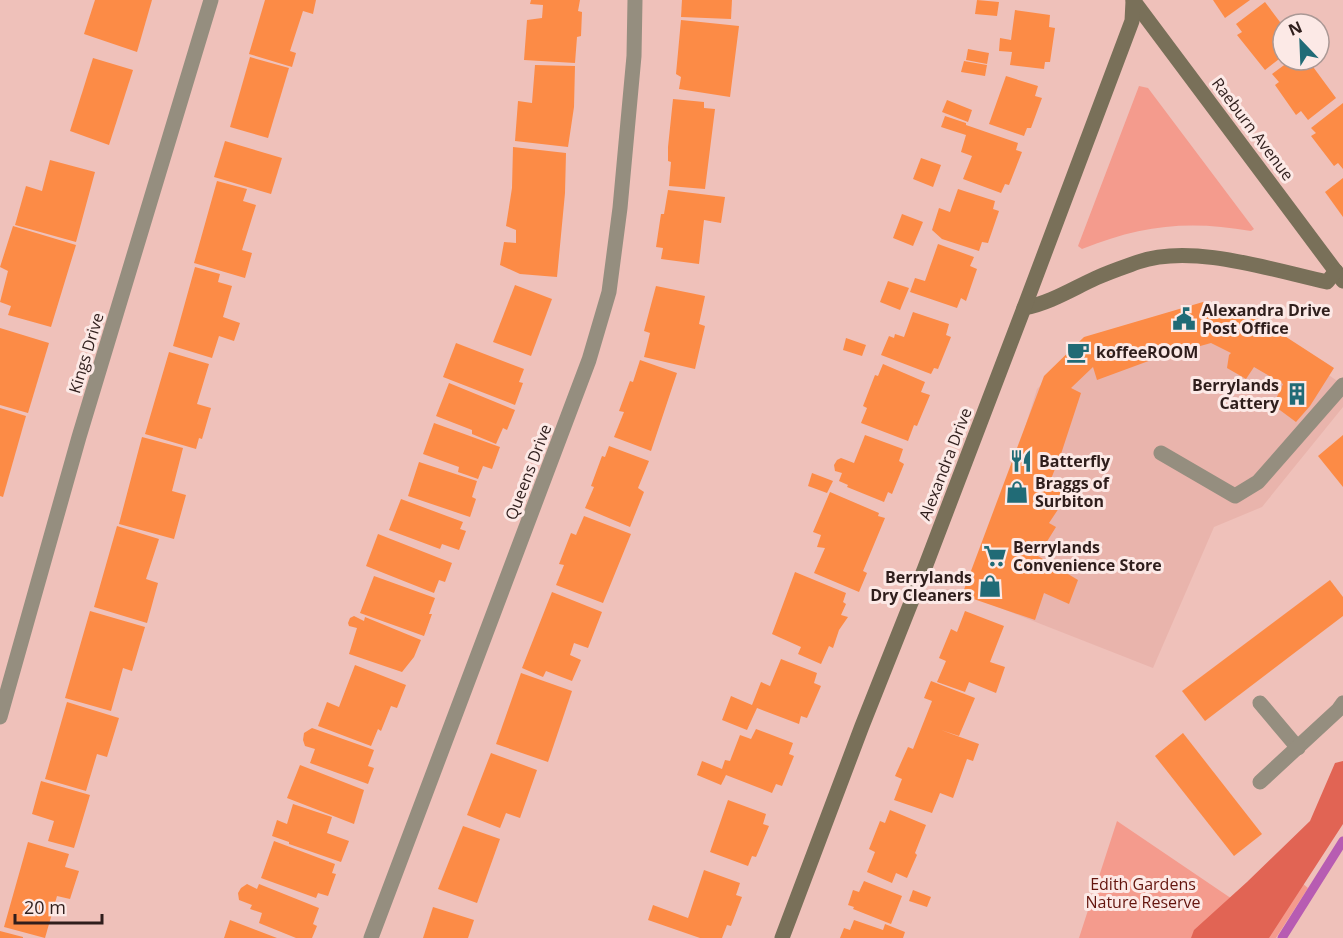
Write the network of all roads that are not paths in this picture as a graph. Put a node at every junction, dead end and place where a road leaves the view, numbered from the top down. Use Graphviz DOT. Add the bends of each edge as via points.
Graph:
graph roads {
  1 [pos="211,0"];
  2 [pos="635,0"];
  3 [pos="1133,0"];
  4 [pos="1340,276"];
  5 [pos="1024,308"];
  6 [pos="1343,386"];
  7 [pos="1161,453"];
  8 [pos="1343,703"];
  9 [pos="1260,704"];
  10 [pos="0,717"];
  11 [pos="1298,748"];
  12 [pos="1260,782"];
  13 [pos="371,938"];
  14 [pos="782,938"];
  1 -- 10 [label="street, Kings Drive"];
  2 -- 13 [label="street, Queens Drive" via="634,56 620,208 609,292 590,360"];
  3 -- 4 [label="street, Raeburn Avenue"];
  3 -- 5 [label="street, Alexandra Drive" via="1131,21"];
  4 -- 5 [label="street" via="1327,282 1214,258 1176,255 1142,261 1041,305"];
  5 -- 14 [label="street, Alexandra Drive"];
  6 -- 7 [label="street" via="1258,482 1234,496"];
  8 -- 11 [label="street"];
  9 -- 11 [label="street"];
  11 -- 12 [label="street"];
}
